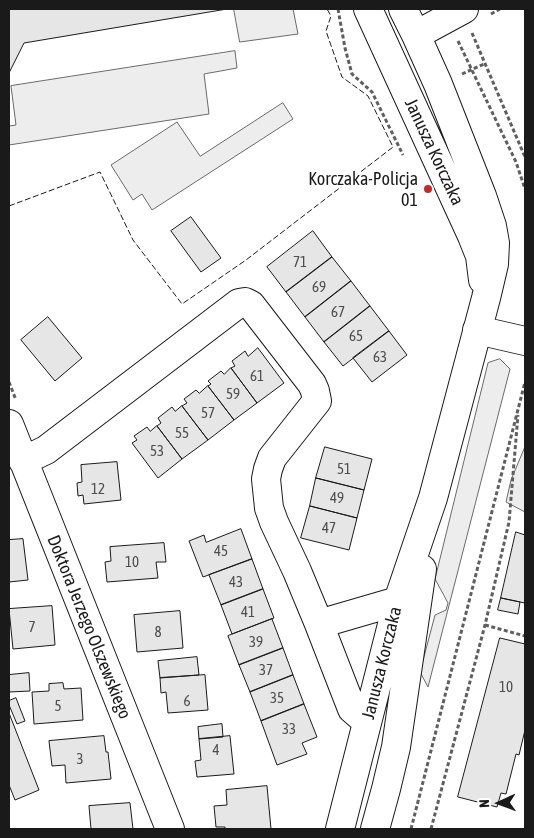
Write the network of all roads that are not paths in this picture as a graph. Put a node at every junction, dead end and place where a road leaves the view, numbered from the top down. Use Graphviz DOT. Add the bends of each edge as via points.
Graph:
graph roads {
  1 [pos="368,9"];
  2 [pos="403,9"];
  3 [pos="457,12"];
  4 [pos="416,35"];
  5 [pos="486,298"];
  6 [pos="477,330"];
  7 [pos="525,341"];
  8 [pos="9,424"];
  9 [pos="24,461"];
  10 [pos="432,498"];
  11 [pos="398,601"];
  12 [pos="319,624"];
  13 [pos="367,722"];
  14 [pos="170,829"];
  15 [pos="340,829"];
  16 [pos="375,829"];
  1 -- 5 [label="street, Janusza Korczaka" via="472,236 480,256"];
  2 -- 4 [label="street, Janusza Korczaka"];
  3 -- 4 [label="street"];
  4 -- 5 [label="street, Janusza Korczaka" via="492,226 494,264"];
  5 -- 6 [label="street, Janusza Korczaka"];
  6 -- 7 [label="street"];
  6 -- 10 [label="street, Janusza Korczaka"];
  8 -- 9 [label="street, Doktora Jerzego Olszewskiego"];
  9 -- 12 [label="street" via="46,450 238,303 251,305 315,391 317,401 272,458 266,479 274,522"];
  9 -- 14 [label="street, Doktora Jerzego Olszewskiego"];
  10 -- 11 [label="street, Janusza Korczaka"];
  10 -- 16 [label="street, Janusza Korczaka" via="396,747"];
  11 -- 12 [label="street"];
  11 -- 13 [label="street, Janusza Korczaka"];
  12 -- 13 [label="street" via="352,709"];
  13 -- 15 [label="street, Janusza Korczaka"];
}
